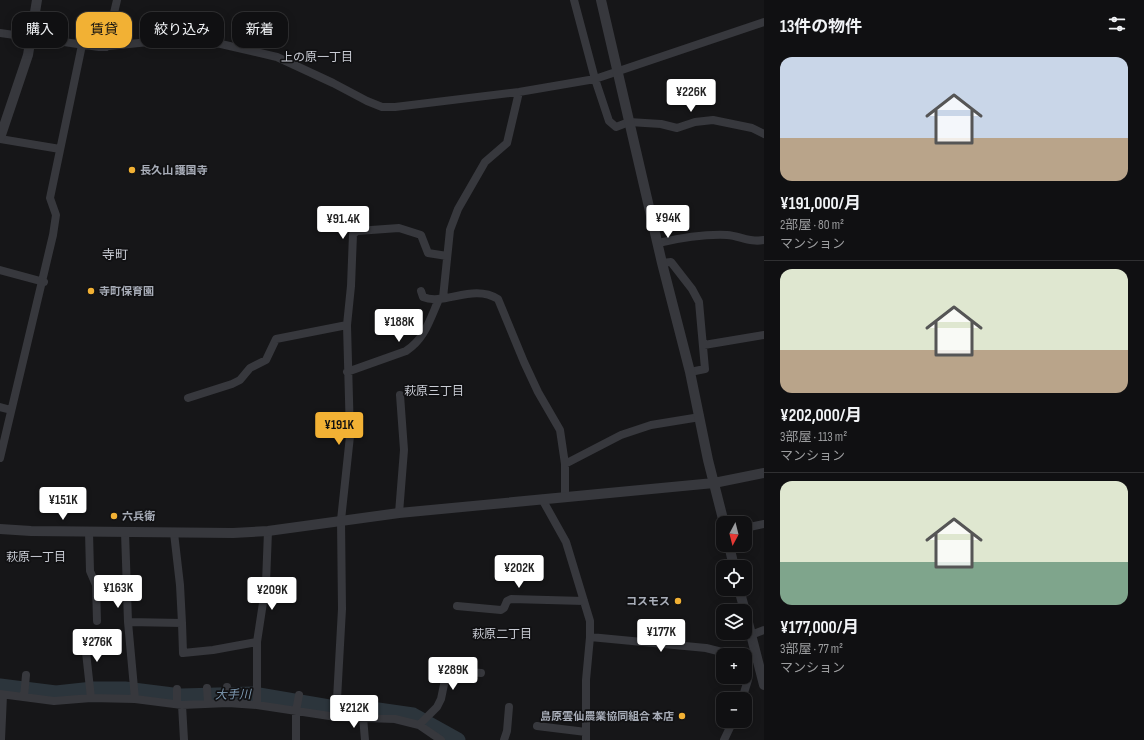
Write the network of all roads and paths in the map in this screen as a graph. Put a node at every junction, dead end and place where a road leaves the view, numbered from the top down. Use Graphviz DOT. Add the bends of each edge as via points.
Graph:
graph roads {
  1 [pos="37,0"];
  2 [pos="117,0"];
  3 [pos="574,0"];
  4 [pos="601,0"];
  5 [pos="35,12"];
  6 [pos="114,12"];
  7 [pos="764,22"];
  8 [pos="0,33"];
  9 [pos="12,35"];
  10 [pos="132,44"];
  11 [pos="28,48"];
  12 [pos="81,48"];
  13 [pos="617,72"];
  14 [pos="595,80"];
  15 [pos="519,92"];
  16 [pos="629,122"];
  17 [pos="764,134"];
  18 [pos="0,138"];
  19 [pos="60,149"];
  20 [pos="764,240"];
  21 [pos="658,244"];
  22 [pos="447,256"];
  23 [pos="662,263"];
  24 [pos="0,270"];
  25 [pos="44,282"];
  26 [pos="420,291"];
  27 [pos="441,298"];
  28 [pos="347,325"];
  29 [pos="764,335"];
  30 [pos="704,345"];
  31 [pos="347,372"];
  32 [pos="690,372"];
  33 [pos="400,395"];
  34 [pos="188,398"];
  35 [pos="0,407"];
  36 [pos="11,410"];
  37 [pos="700,417"];
  38 [pos="0,458"];
  39 [pos="565,464"];
  40 [pos="764,473"];
  41 [pos="714,483"];
  42 [pos="565,497"];
  43 [pos="542,499"];
  44 [pos="399,513"];
  45 [pos="722,516"];
  46 [pos="341,520"];
  47 [pos="764,524"];
  48 [pos="752,527"];
  49 [pos="0,529"];
  50 [pos="268,531"];
  51 [pos="89,532"];
  52 [pos="125,532"];
  53 [pos="174,533"];
  54 [pos="584,601"];
  55 [pos="458,606"];
  56 [pos="97,621"];
  57 [pos="128,622"];
  58 [pos="182,623"];
  59 [pos="764,630"];
  60 [pos="752,635"];
  61 [pos="590,637"];
  62 [pos="257,642"];
  63 [pos="85,643"];
  64 [pos="716,650"];
  65 [pos="752,657"];
  66 [pos="758,657"];
  67 [pos="481,673"];
  68 [pos="26,679"];
  69 [pos="764,685"];
  70 [pos="227,688"];
  71 [pos="207,689"];
  72 [pos="177,690"];
  73 [pos="1,694"];
  74 [pos="24,696"];
  75 [pos="299,696"];
  76 [pos="91,697"];
  77 [pos="135,697"];
  78 [pos="208,702"];
  79 [pos="228,702"];
  80 [pos="257,703"];
  81 [pos="179,704"];
  82 [pos="509,707"];
  83 [pos="296,709"];
  84 [pos="336,716"];
  85 [pos="363,717"];
  86 [pos="420,724"];
  87 [pos="536,726"];
  88 [pos="730,728"];
  89 [pos="586,736"];
  90 [pos="2,740"];
  91 [pos="184,740"];
  92 [pos="296,740"];
  93 [pos="365,740"];
  94 [pos="441,740"];
  95 [pos="504,740"];
  96 [pos="724,740"];
  1 -- 5 [label="street"];
  2 -- 6 [label="street"];
  3 -- 14 [label="street"];
  4 -- 13 [label="street"];
  7 -- 13 [label="street"];
  8 -- 9 [label="street"];
  10 -- 15 [label="street" via="189,41 215,43 277,57 382,106 423,105"];
  11 -- 18 [label="street"];
  12 -- 19 [label="street"];
  13 -- 14 [label="street"];
  13 -- 16 [label="street"];
  14 -- 15 [label="street"];
  14 -- 16 [label="street" via="609,121 616,127"];
  15 -- 22 [label="street" via="506,143 485,162 458,209 450,230"];
  16 -- 17 [label="street" via="677,128 713,120 752,128"];
  16 -- 21 [label="street"];
  18 -- 19 [label="street"];
  19 -- 25 [label="street" via="50,198 56,215"];
  20 -- 21 [label="street" via="750,241 721,235"];
  21 -- 23 [label="street"];
  22 -- 27 [label="street"];
  22 -- 28 [label="street" via="428,253 421,235 402,228 355,232"];
  23 -- 30 [label="street" via="671,262 697,297"];
  23 -- 32 [label="street"];
  24 -- 25 [label="street"];
  25 -- 36 [label="street"];
  26 -- 27 [label="street" via="423,297"];
  27 -- 31 [label="street" via="423,335 413,347"];
  27 -- 39 [label="street" via="480,293 498,299 512,337 560,430"];
  28 -- 31 [label="street"];
  28 -- 34 [label="street" via="276,338 266,360 250,368 240,380"];
  29 -- 30 [label="street"];
  30 -- 32 [label="street" via="705,369"];
  31 -- 46 [label="street" via="350,436"];
  32 -- 37 [label="street"];
  33 -- 44 [label="street" via="404,450"];
  35 -- 36 [label="street"];
  36 -- 38 [label="street"];
  37 -- 39 [label="street" via="651,425 621,435"];
  37 -- 41 [label="street"];
  39 -- 42 [label="street"];
  40 -- 41 [label="street"];
  41 -- 42 [label="street"];
  41 -- 45 [label="street"];
  42 -- 43 [label="street"];
  43 -- 44 [label="street"];
  43 -- 54 [label="street" via="566,542"];
  44 -- 46 [label="street"];
  46 -- 50 [label="street"];
  46 -- 84 [label="street" via="342,609"];
  47 -- 48 [label="street"];
  49 -- 51 [label="street"];
  50 -- 53 [label="street"];
  50 -- 62 [label="street" via="266,583"];
  51 -- 52 [label="street"];
  51 -- 56 [label="street" via="90,571 96,585"];
  52 -- 53 [label="street"];
  52 -- 57 [label="street"];
  53 -- 58 [label="street"];
  54 -- 55 [label="street" via="511,599 500,610"];
  54 -- 61 [label="street" via="590,621"];
  57 -- 58 [label="street"];
  57 -- 77 [label="street"];
  58 -- 62 [label="street" via="182,653"];
  59 -- 60 [label="street"];
  60 -- 66 [label="street"];
  61 -- 64 [label="street"];
  61 -- 89 [label="street" via="586,680"];
  62 -- 80 [label="street"];
  63 -- 76 [label="street"];
  65 -- 66 [label="street"];
  66 -- 69 [label="street"];
  67 -- 86 [label="street" via="447,670 437,707"];
  68 -- 74 [label="street"];
  70 -- 79 [label="street"];
  71 -- 78 [label="street"];
  72 -- 81 [label="street"];
  73 -- 74 [label="street"];
  73 -- 90 [label="street"];
  74 -- 76 [label="street" via="54,701"];
  75 -- 83 [label="street"];
  76 -- 77 [label="street"];
  77 -- 81 [label="street"];
  78 -- 79 [label="street"];
  78 -- 81 [label="street"];
  79 -- 80 [label="street"];
  80 -- 83 [label="street"];
  81 -- 91 [label="street"];
  82 -- 95 [label="street" via="508,731"];
  83 -- 84 [label="street"];
  83 -- 92 [label="street"];
  84 -- 85 [label="street"];
  85 -- 86 [label="street"];
  85 -- 93 [label="street"];
  86 -- 94 [label="street"];
  87 -- 89 [label="street"];
  88 -- 96 [label="street"];
}
